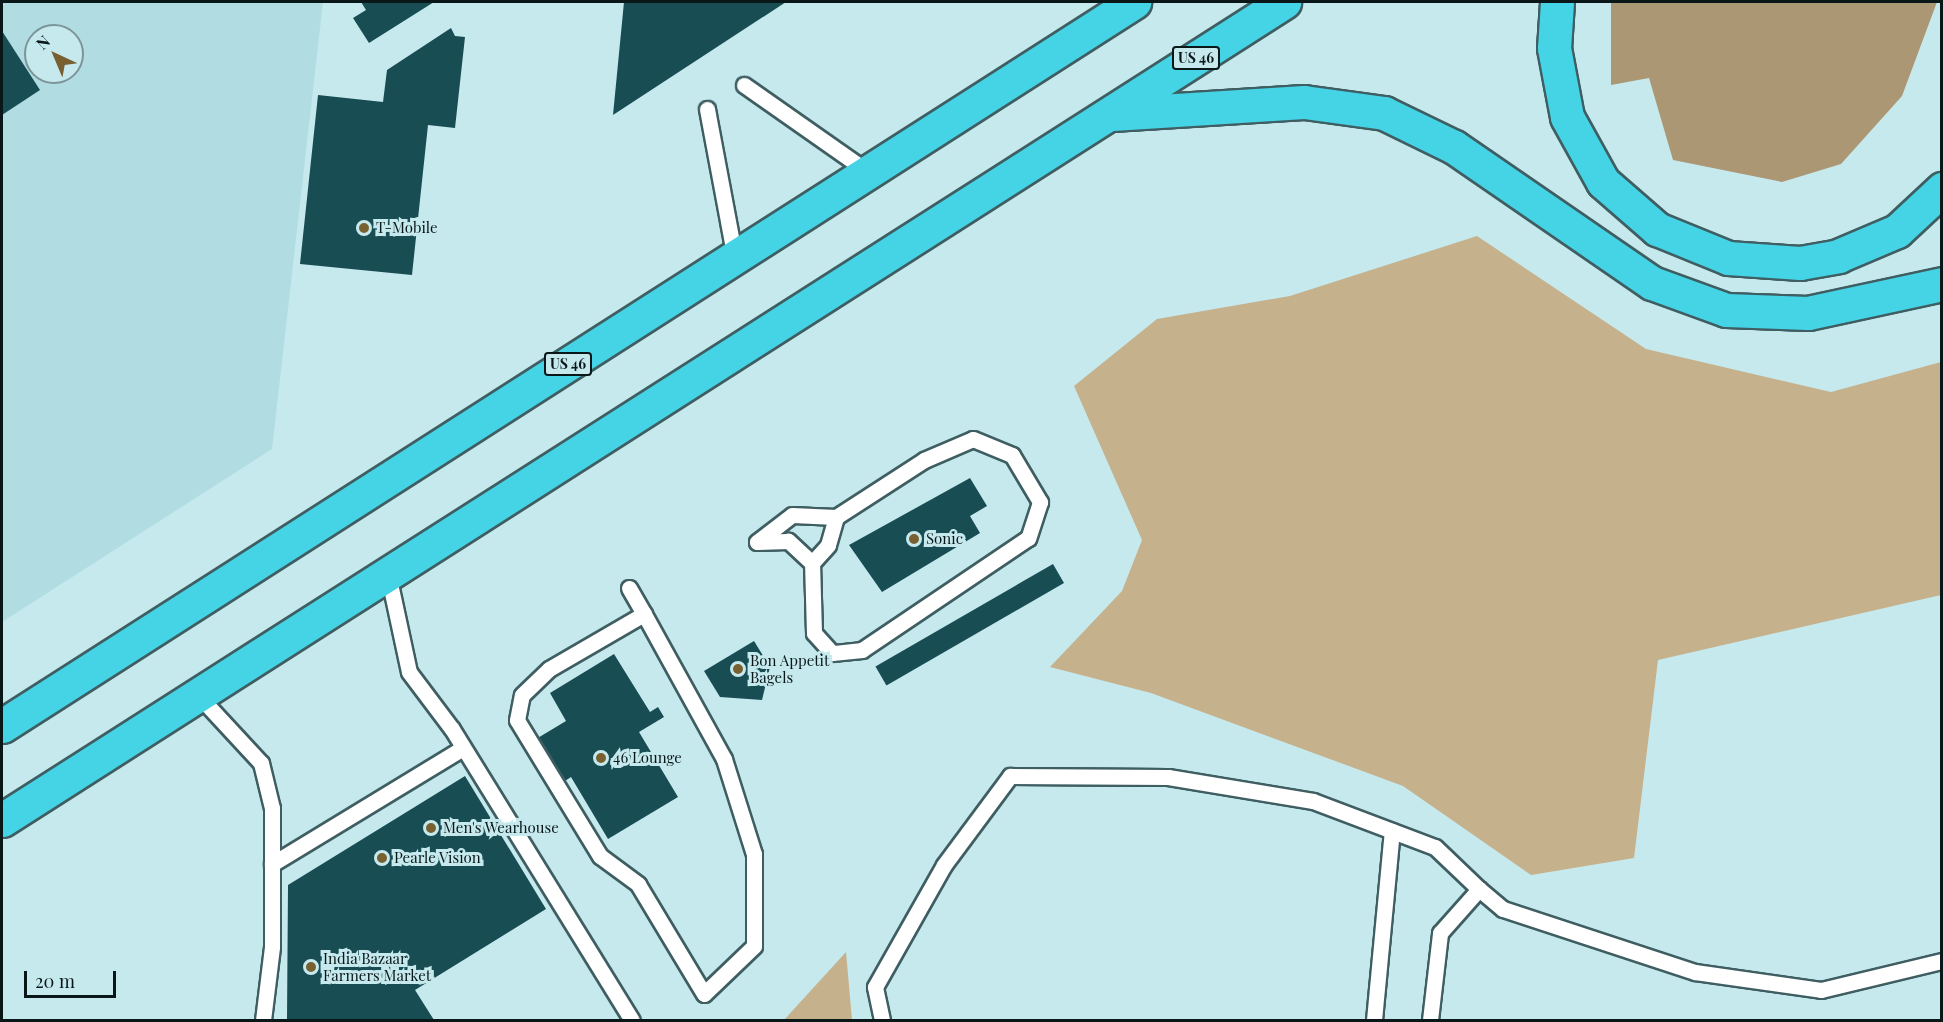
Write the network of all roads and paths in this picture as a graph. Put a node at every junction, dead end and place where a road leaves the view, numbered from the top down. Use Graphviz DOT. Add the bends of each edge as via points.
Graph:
graph roads {
  1 [pos="1134,2"];
  2 [pos="1284,2"];
  3 [pos="1557,2"];
  4 [pos="744,85"];
  5 [pos="707,109"];
  6 [pos="1108,114"];
  7 [pos="867,171"];
  8 [pos="1941,189"];
  9 [pos="735,258"];
  10 [pos="1941,285"];
  11 [pos="836,517"];
  12 [pos="812,563"];
  13 [pos="388,574"];
  14 [pos="629,588"];
  15 [pos="644,614"];
  16 [pos="198,695"];
  17 [pos="2,726"];
  18 [pos="464,748"];
  19 [pos="2,820"];
  20 [pos="1392,831"];
  21 [pos="272,864"];
  22 [pos="1479,889"];
  23 [pos="1941,961"];
  24 [pos="263,1020"];
  25 [pos="632,1020"];
  26 [pos="882,1020"];
  27 [pos="1374,1020"];
  28 [pos="1430,1020"];
  1 -- 7 [label="highway, US 46"];
  2 -- 6 [label="highway, US 46"];
  3 -- 8 [label="highway" via="1558,81 1583,151 1627,206 1674,237 1728,258 1800,263 1838,256 1897,231"];
  4 -- 7 [label="lane"];
  5 -- 9 [label="lane"];
  6 -- 10 [label="highway" via="1304,102 1384,113 1454,147 1652,283 1726,310 1808,313"];
  6 -- 13 [label="highway, US 46"];
  7 -- 9 [label="highway, US 46"];
  9 -- 17 [label="highway, US 46"];
  11 -- 12 [label="lane" via="828,545"];
  11 -- 12 [label="lane" via="792,515 757,542 788,542"];
  11 -- 12 [label="lane" via="924,460 973,440 988,441 1012,456 1040,502 1028,538 862,650 832,653 814,633"];
  13 -- 16 [label="highway, US 46"];
  13 -- 18 [label="lane" via="409,672"];
  14 -- 15 [label="lane"];
  15 -- 15 [label="lane" via="724,759 754,854 754,946 704,994 638,884 600,856 583,822 517,720 522,694 549,669"];
  16 -- 19 [label="highway, US 46"];
  16 -- 21 [label="lane" via="261,763 272,808"];
  18 -- 21 [label="lane"];
  18 -- 25 [label="lane"];
  20 -- 22 [label="lane" via="1435,847"];
  20 -- 26 [label="lane" via="1313,801 1168,777 1010,776 944,865 875,987"];
  20 -- 27 [label="lane"];
  21 -- 24 [label="lane" via="272,946"];
  22 -- 23 [label="lane" via="1503,909 1695,972 1821,990"];
  22 -- 28 [label="lane" via="1440,933"];
}
